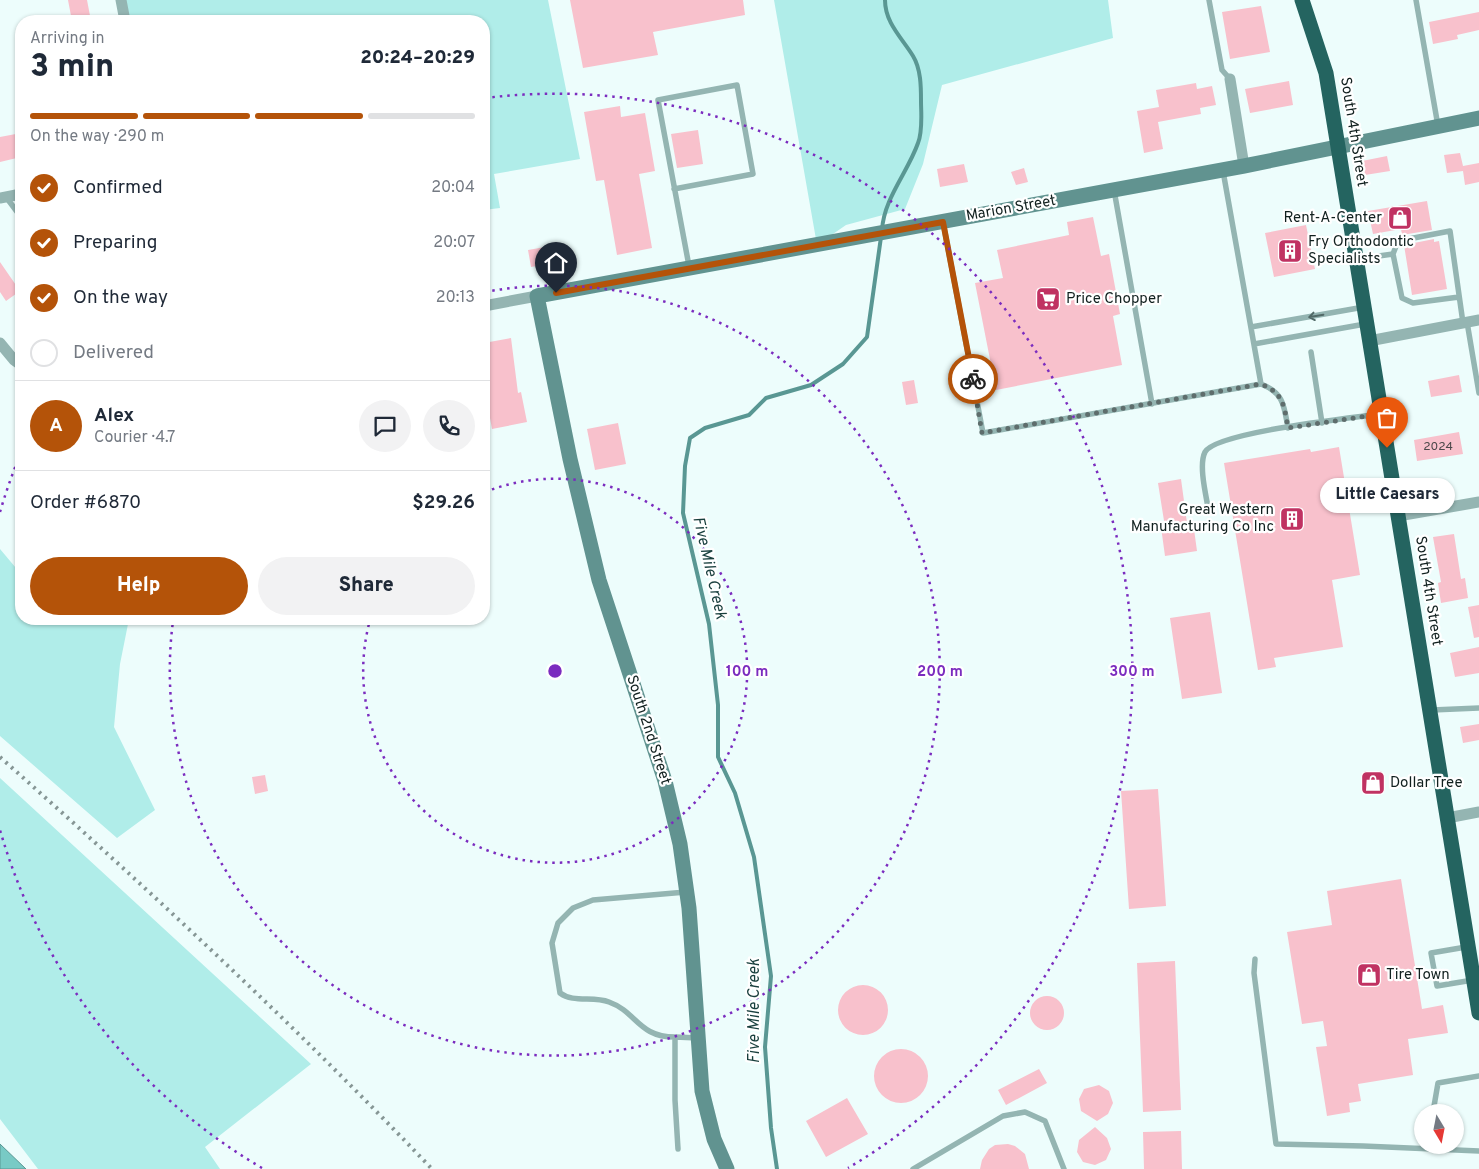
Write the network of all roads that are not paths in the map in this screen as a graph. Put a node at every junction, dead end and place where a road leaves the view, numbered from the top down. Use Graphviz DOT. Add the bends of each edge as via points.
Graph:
graph roads {
  1 [pos="121,0"];
  2 [pos="1209,0"];
  3 [pos="1302,0"];
  4 [pos="1416,0"];
  5 [pos="124,15"];
  6 [pos="1230,79"];
  7 [pos="1479,118"];
  8 [pos="1438,126"];
  9 [pos="1338,147"];
  10 [pos="1244,166"];
  11 [pos="1222,170"];
  12 [pos="674,189"];
  13 [pos="1114,190"];
  14 [pos="3,197"];
  15 [pos="15,210"];
  16 [pos="943,222"];
  17 [pos="1392,254"];
  18 [pos="1356,259"];
  19 [pos="689,268"];
  20 [pos="537,296"];
  21 [pos="1459,297"];
  22 [pos="490,305"];
  23 [pos="1364,307"];
  24 [pos="1479,320"];
  25 [pos="1465,323"];
  26 [pos="1366,324"];
  27 [pos="1251,327"];
  28 [pos="1369,341"];
  29 [pos="0,343"];
  30 [pos="1254,344"];
  31 [pos="1311,352"];
  32 [pos="15,361"];
  33 [pos="1261,384"];
  34 [pos="1479,393"];
  35 [pos="1152,404"];
  36 [pos="1381,414"];
  37 [pos="1322,423"];
  38 [pos="1288,428"];
  39 [pos="1479,502"];
  40 [pos="1208,513"];
  41 [pos="1398,516"];
  42 [pos="1479,708"];
  43 [pos="1430,710"];
  44 [pos="1479,812"];
  45 [pos="1447,818"];
  46 [pos="686,892"];
  47 [pos="1473,956"];
  48 [pos="1255,959"];
  49 [pos="1474,980"];
  50 [pos="1479,1012"];
  51 [pos="675,1038"];
  52 [pos="698,1038"];
  53 [pos="1479,1076"];
  54 [pos="1434,1104"];
  55 [pos="1414,1147"];
  56 [pos="678,1149"];
  57 [pos="1464,1150"];
  58 [pos="1479,1151"];
  59 [pos="727,1169"];
  60 [pos="913,1169"];
  61 [pos="1064,1169"];
  1 -- 5 [label="street"];
  2 -- 6 [label="lane" via="1222,70"];
  3 -- 9 [label="highway, South 4th Street" via="1326,73"];
  4 -- 8 [label="lane"];
  6 -- 10 [label="street"];
  7 -- 8 [label="street, Marion Street"];
  8 -- 9 [label="street, Marion Street"];
  9 -- 10 [label="street, Marion Street"];
  9 -- 18 [label="highway, South 4th Street"];
  10 -- 11 [label="street, Marion Street"];
  11 -- 13 [label="street, Marion Street"];
  11 -- 27 [label="lane"];
  12 -- 12 [label="lane" via="658,100 737,85 752,174"];
  12 -- 19 [label="lane"];
  13 -- 16 [label="street, Marion Street"];
  13 -- 35 [label="lane"];
  14 -- 15 [label="lane"];
  16 -- 19 [label="street, Marion Street"];
  16 -- 35 [label="lane" via="982,433"];
  17 -- 18 [label="lane"];
  17 -- 21 [label="lane" via="1402,298 1413,303"];
  17 -- 21 [label="lane" via="1398,241 1450,231"];
  18 -- 23 [label="highway, South 4th Street"];
  19 -- 20 [label="street, Marion Street"];
  20 -- 22 [label="street, Marion Street"];
  20 -- 46 [label="street, South 2nd Street" via="570,459 599,580 665,782 680,844"];
  21 -- 25 [label="lane"];
  23 -- 26 [label="highway, South 4th Street"];
  23 -- 27 [label="lane, one-way"];
  24 -- 25 [label="street"];
  25 -- 28 [label="street"];
  25 -- 34 [label="lane"];
  26 -- 28 [label="highway, South 4th Street"];
  26 -- 30 [label="lane"];
  27 -- 30 [label="lane"];
  28 -- 36 [label="highway, South 4th Street"];
  29 -- 32 [label="street"];
  30 -- 33 [label="lane"];
  31 -- 37 [label="lane"];
  33 -- 35 [label="lane"];
  33 -- 38 [label="lane" via="1273,389 1280,397"];
  36 -- 37 [label="lane"];
  36 -- 41 [label="highway, South 4th Street"];
  37 -- 38 [label="lane"];
  38 -- 40 [label="lane" via="1228,438 1205,452 1202,466"];
  39 -- 41 [label="street"];
  41 -- 43 [label="highway, South 4th Street"];
  42 -- 43 [label="lane"];
  43 -- 45 [label="highway, South 4th Street"];
  44 -- 45 [label="street"];
  45 -- 47 [label="highway, South 4th Street"];
  46 -- 51 [label="lane" via="593,900 574,908 558,923 552,943 560,993 566,998 609,1002 652,1035"];
  46 -- 52 [label="street, South 2nd Street"];
  47 -- 49 [label="highway, South 4th Street"];
  47 -- 49 [label="lane" via="1431,953 1437,986"];
  48 -- 55 [label="lane" via="1254,973 1276,1144"];
  49 -- 50 [label="highway, South 4th Street"];
  51 -- 52 [label="lane"];
  51 -- 56 [label="lane"];
  52 -- 59 [label="street, South 2nd Street" via="702,1090 714,1139"];
  53 -- 54 [label="lane" via="1438,1083"];
  57 -- 58 [label="lane"];
  60 -- 61 [label="lane" via="1004,1116 1025,1112 1044,1121"];
}
